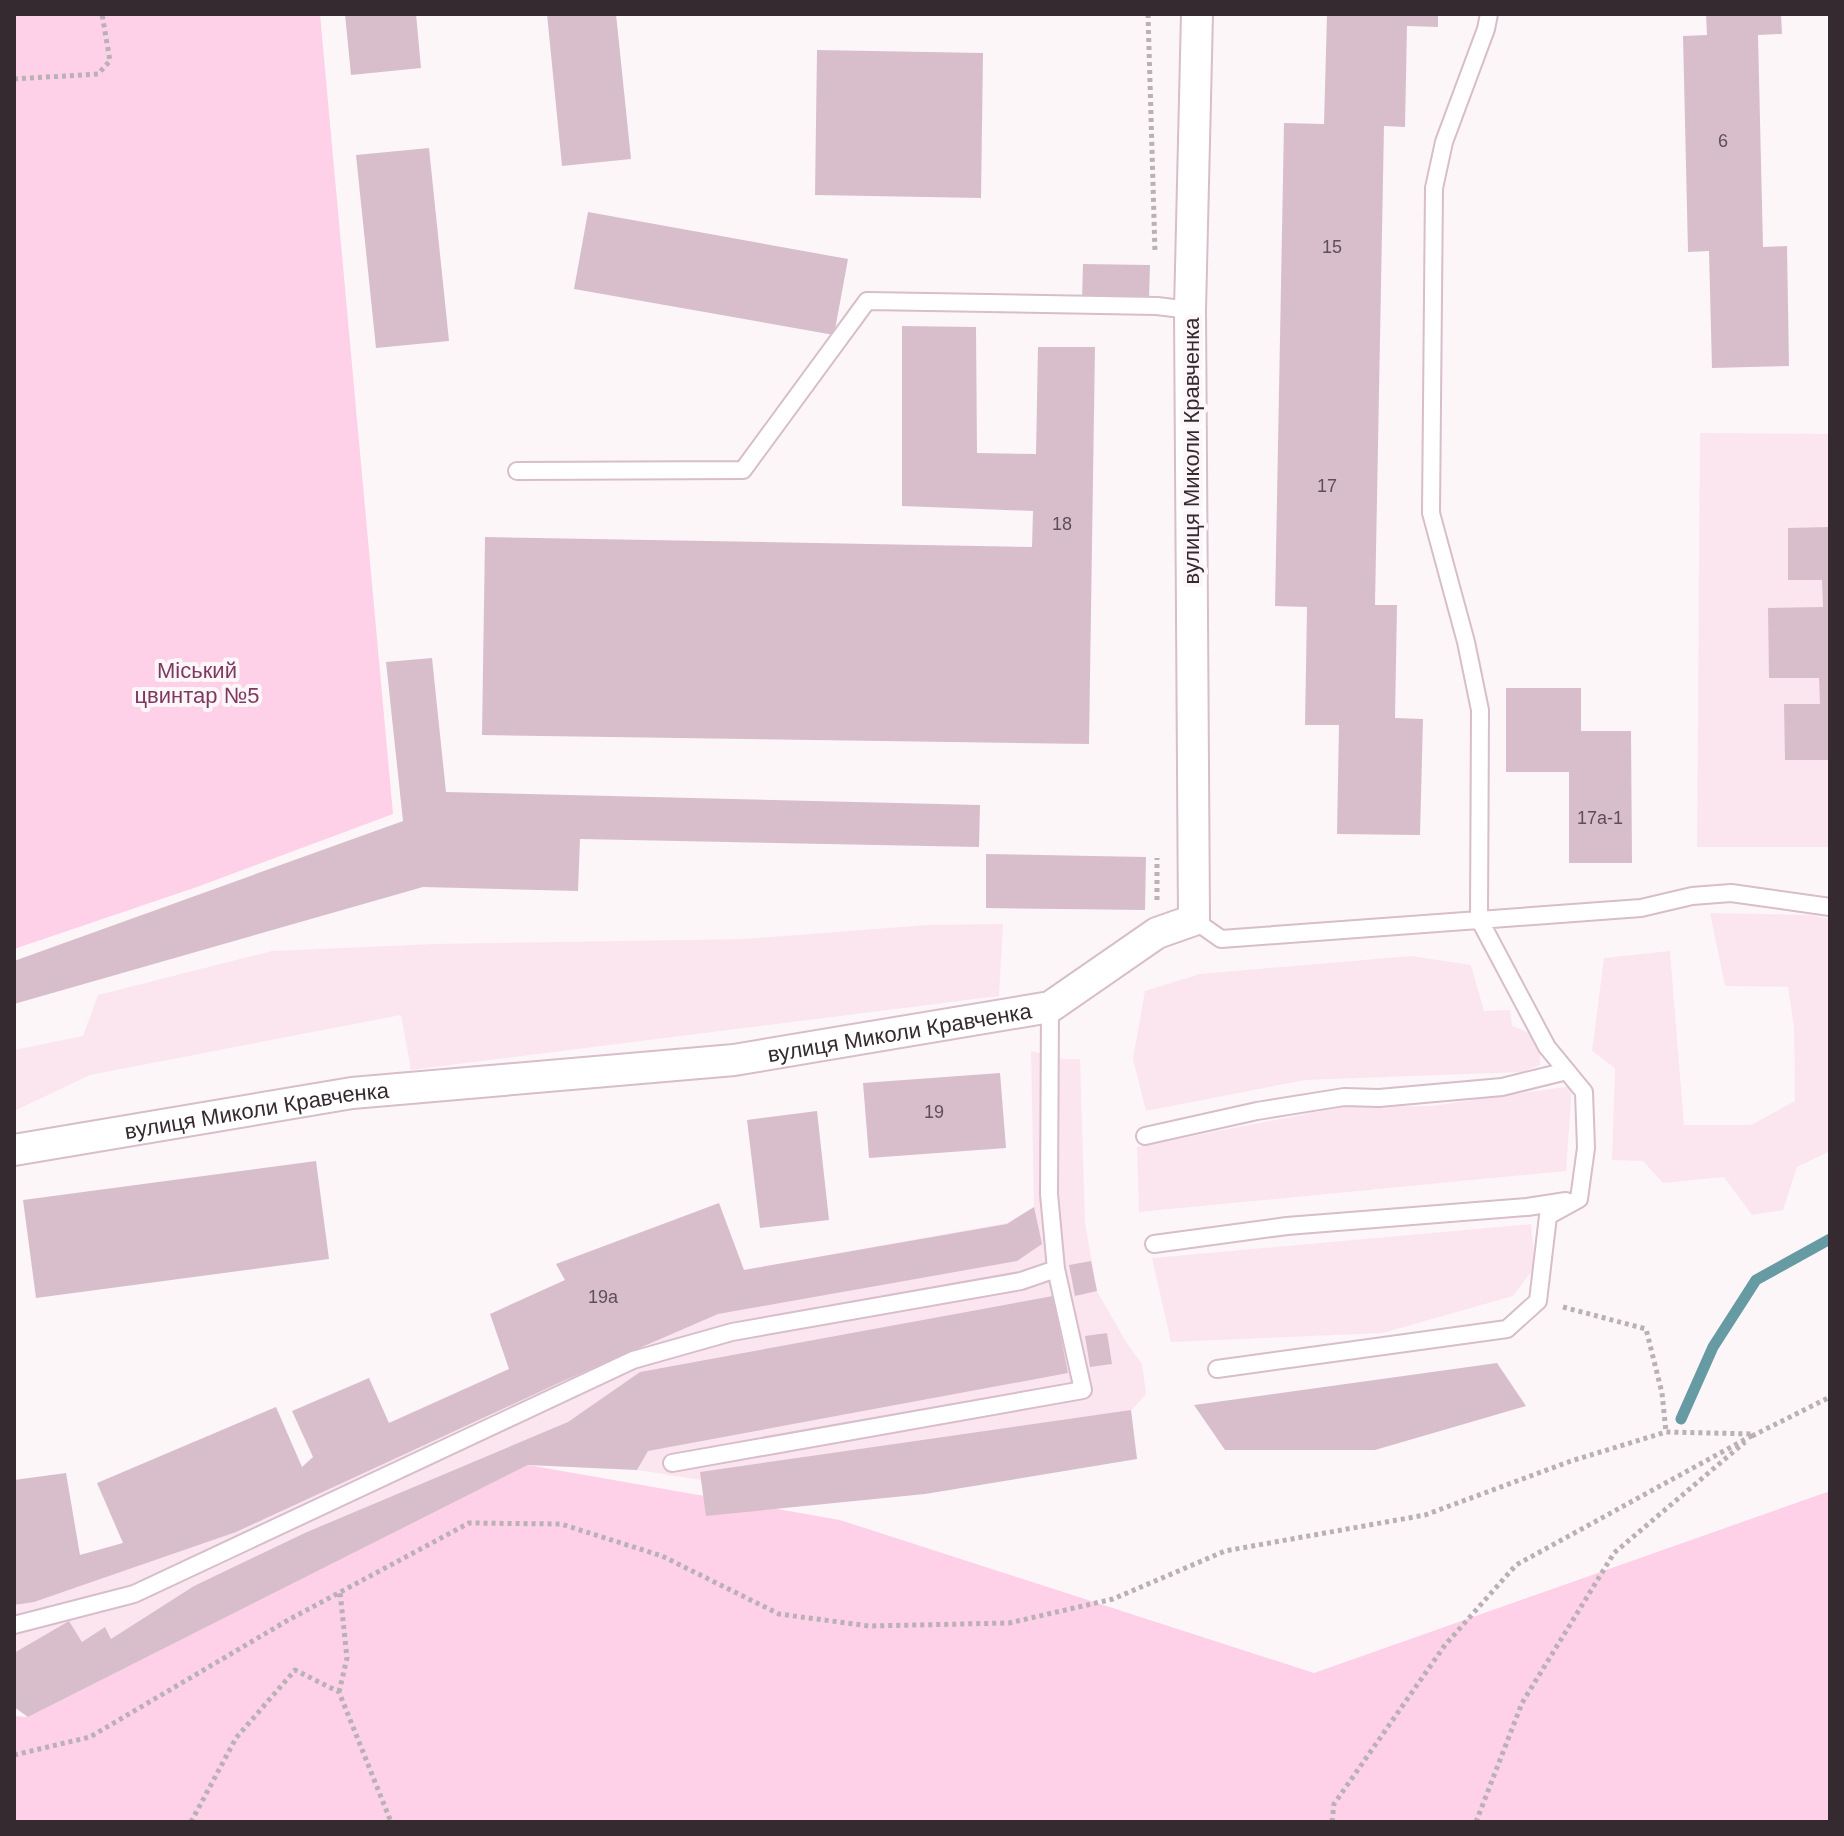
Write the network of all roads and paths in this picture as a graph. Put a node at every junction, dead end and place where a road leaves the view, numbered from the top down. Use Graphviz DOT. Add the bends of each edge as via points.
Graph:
graph roads {
  1 [pos="102,14"];
  2 [pos="1197,14"];
  3 [pos="1489,14"];
  4 [pos="14,79"];
  5 [pos="1190,310"];
  6 [pos="517,471"];
  7 [pos="1830,907"];
  8 [pos="1479,919"];
  9 [pos="1194,920"];
  10 [pos="1050,1007"];
  11 [pos="1567,1071"];
  12 [pos="1145,1136"];
  13 [pos="14,1150"];
  14 [pos="1579,1199"];
  15 [pos="1154,1244"];
  16 [pos="1056,1269"];
  17 [pos="1538,1301"];
  18 [pos="1217,1369"];
  19 [pos="1830,1397"];
  20 [pos="1666,1432"];
  21 [pos="1754,1434"];
  22 [pos="672,1463"];
  23 [pos="340,1592"];
  24 [pos="14,1625"];
  25 [pos="339,1692"];
  26 [pos="14,1755"];
  27 [pos="191,1822"];
  28 [pos="391,1822"];
  29 [pos="1332,1822"];
  30 [pos="1476,1822"];
  1 -- 4 [label="path" via="110,61 98,74"];
  2 -- 5 [label="street, вулиця Миколи Кравченка"];
  3 -- 8 [label="lane" via="1444,142 1434,188 1431,513 1480,710"];
  5 -- 6 [label="lane" via="867,301 743,470"];
  5 -- 9 [label="street, вулиця Миколи Кравченка"];
  7 -- 8 [label="lane" via="1731,893 1641,908"];
  8 -- 9 [label="lane" via="1221,939"];
  8 -- 11 [label="lane" via="1547,1047"];
  9 -- 10 [label="street, вулиця Миколи Кравченка" via="1157,933"];
  10 -- 13 [label="street, вулиця Миколи Кравченка" via="734,1060 352,1093"];
  10 -- 16 [label="lane" via="1049,1194"];
  11 -- 12 [label="lane" via="1502,1087 1344,1097"];
  11 -- 14 [label="lane" via="1584,1092 1586,1148"];
  14 -- 15 [label="lane"];
  14 -- 17 [label="lane" via="1548,1216"];
  16 -- 22 [label="lane" via="1083,1390"];
  16 -- 24 [label="lane" via="1021,1281 732,1332 633,1360 134,1594"];
  17 -- 18 [label="lane" via="1507,1329"];
  17 -- 20 [label="path" via="1646,1329"];
  19 -- 21 [label="path"];
  20 -- 21 [label="path"];
  20 -- 23 [label="path" via="1425,1515 1225,1551 1113,1599 1009,1623 869,1626 779,1614 662,1556 561,1524 469,1523"];
  21 -- 29 [label="path" via="1516,1565 1445,1645 1334,1804"];
  21 -- 30 [label="path" via="1614,1553 1522,1703"];
  23 -- 25 [label="path" via="347,1658"];
  23 -- 26 [label="path" via="90,1737"];
  25 -- 27 [label="path" via="295,1670 236,1738"];
  25 -- 28 [label="path"];
}
